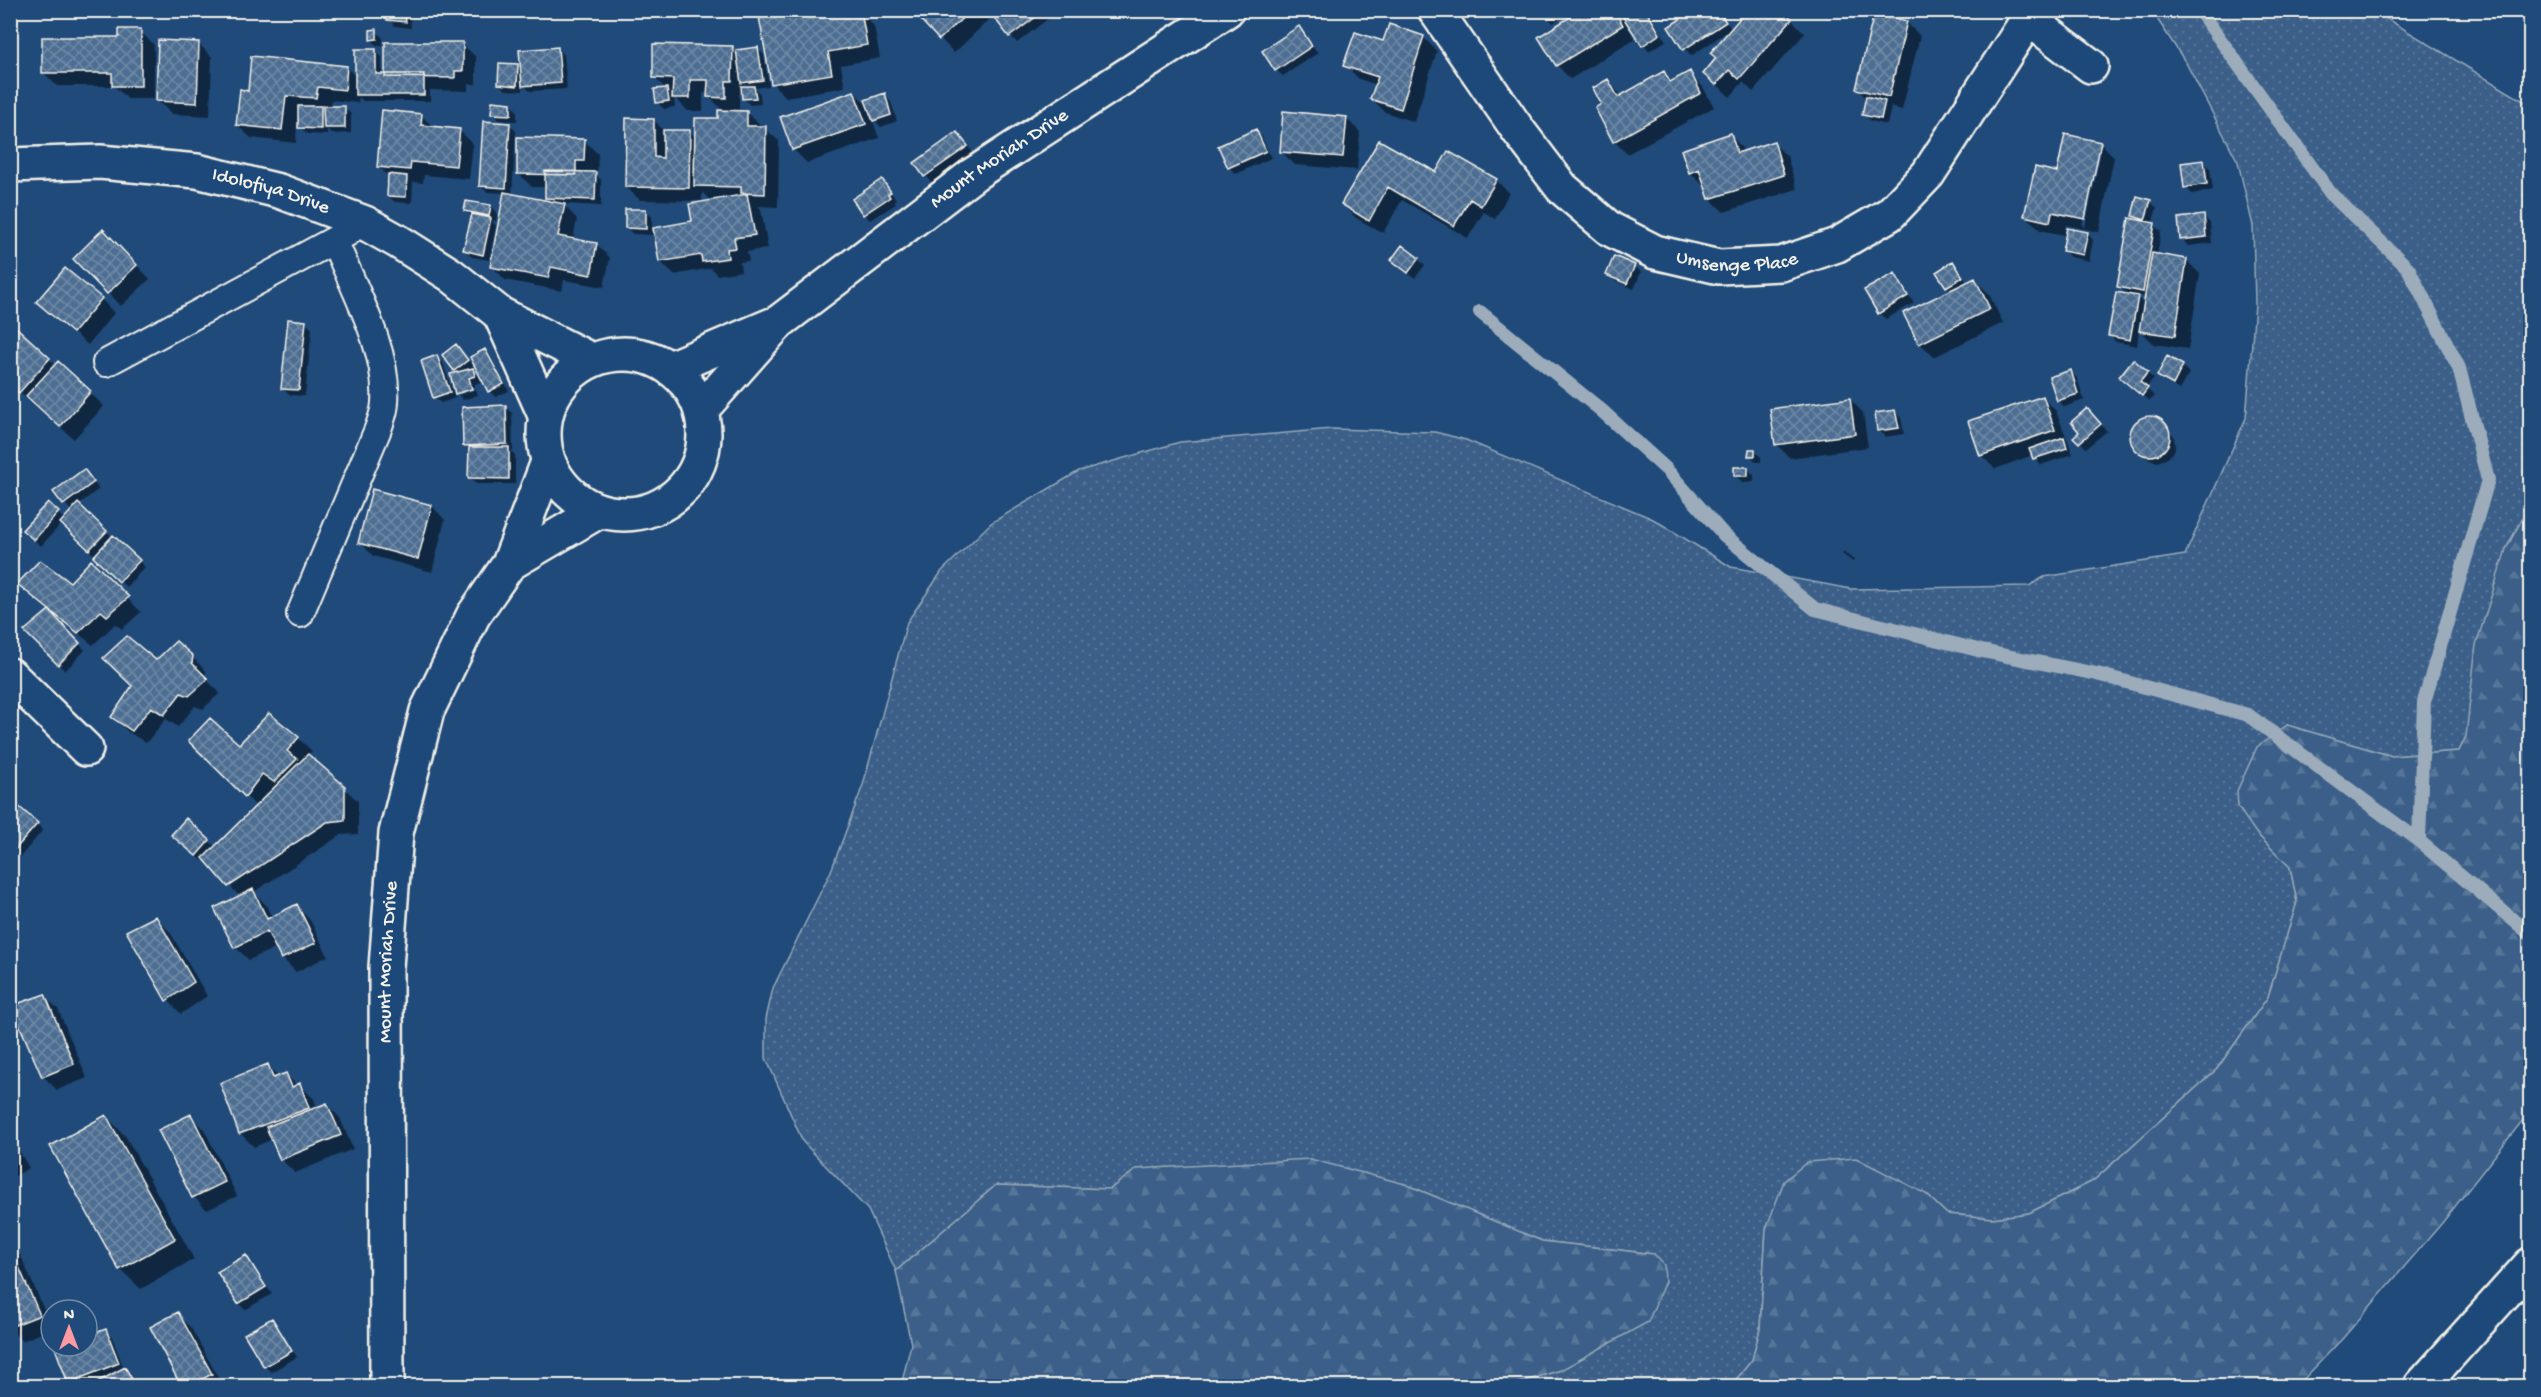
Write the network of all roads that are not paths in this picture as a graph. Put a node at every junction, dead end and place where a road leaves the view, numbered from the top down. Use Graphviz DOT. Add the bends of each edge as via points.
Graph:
graph roads {
  1 [pos="1227,10"];
  2 [pos="1435,10"];
  3 [pos="2031,15"];
  4 [pos="2091,66"];
  5 [pos="10,165"];
  6 [pos="365,224"];
  7 [pos="334,240"];
  8 [pos="500,314"];
  9 [pos="779,322"];
  10 [pos="591,360"];
  11 [pos="106,363"];
  12 [pos="670,368"];
  13 [pos="701,410"];
  14 [pos="545,415"];
  15 [pos="548,462"];
  16 [pos="599,511"];
  17 [pos="509,564"];
  18 [pos="300,614"];
  19 [pos="10,675"];
  20 [pos="86,749"];
  21 [pos="2530,1265"];
  22 [pos="387,1386"];
  23 [pos="2421,1386"];
  1 -- 9 [label="street, Mount Moriah Drive" via="974,174"];
  2 -- 3 [label="street, Umsenge Place" via="1562,188 1610,229 1655,252 1719,267 1781,264 1837,245 1890,213 1928,174"];
  3 -- 4 [label="street"];
  5 -- 6 [label="street, Idolofiya Drive" via="100,162 197,171 279,191"];
  6 -- 7 [label="lane"];
  6 -- 8 [label="street, Idolofiya Drive" via="451,275"];
  7 -- 11 [label="lane"];
  7 -- 18 [label="lane" via="377,343 385,403 378,429"];
  8 -- 10 [label="street, Idolofiya Drive"];
  8 -- 14 [label="street, Idolofiya Drive"];
  9 -- 12 [label="street, Mount Moriah Drive"];
  9 -- 13 [label="street, Mount Moriah Drive"];
  10 -- 12 [label="street, Mount Moriah Drive" via="636,355"];
  10 -- 14 [label="street, Mount Moriah Drive" via="568,376"];
  12 -- 13 [label="street, Mount Moriah Drive" via="690,387"];
  13 -- 16 [label="street, Mount Moriah Drive" via="705,435 701,459 689,482 671,499 648,511"];
  14 -- 15 [label="street, Mount Moriah Drive" via="543,439"];
  15 -- 16 [label="street, Mount Moriah Drive" via="560,483 577,499"];
  15 -- 17 [label="street, Mount Moriah Drive"];
  16 -- 17 [label="street, Mount Moriah Drive"];
  17 -- 22 [label="street, Mount Moriah Drive" via="473,616 428,711 396,833 386,967"];
  19 -- 20 [label="street"];
  21 -- 23 [label="street"];
}
